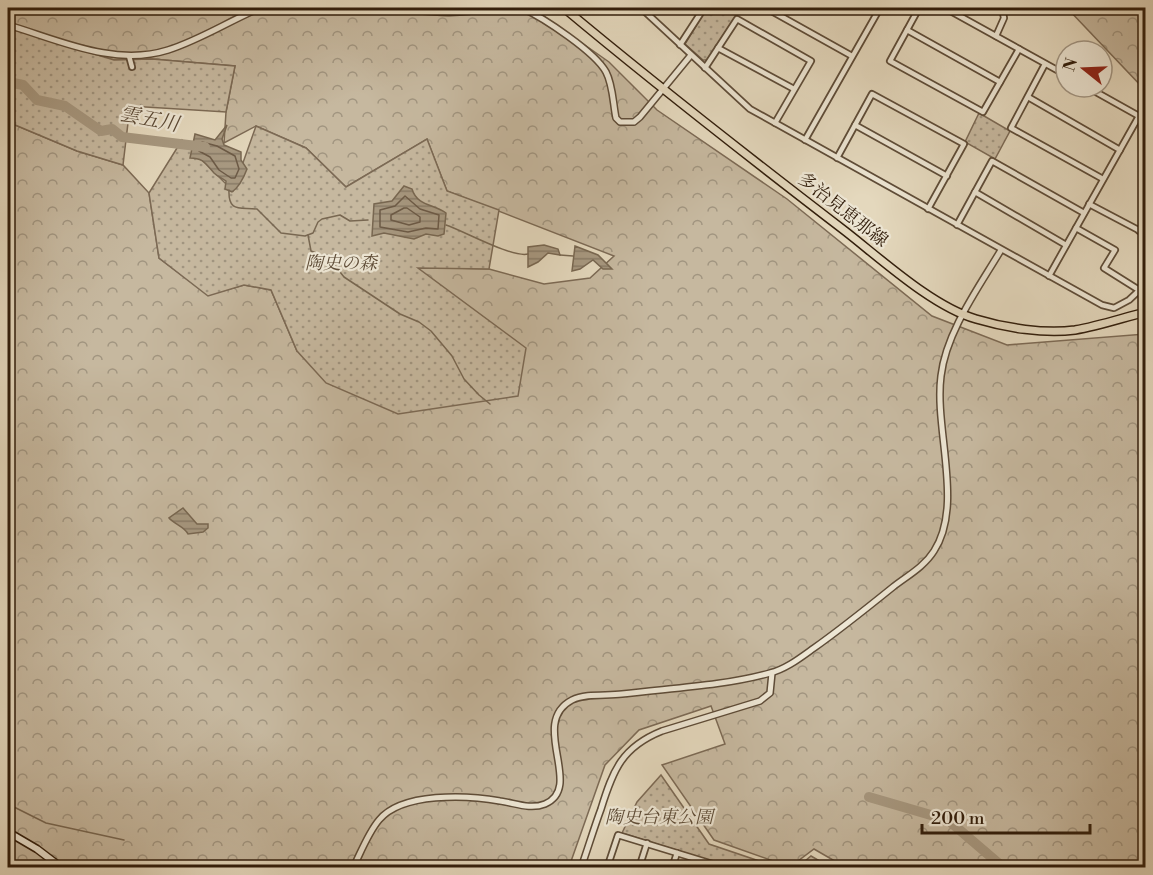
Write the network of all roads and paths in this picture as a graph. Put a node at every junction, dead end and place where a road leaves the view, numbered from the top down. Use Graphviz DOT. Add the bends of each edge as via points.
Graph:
graph roads {
  1 [pos="260,8"];
  2 [pos="387,8"];
  3 [pos="486,8"];
  4 [pos="522,8"];
  5 [pos="564,8"];
  6 [pos="641,8"];
  7 [pos="704,8"];
  8 [pos="766,8"];
  9 [pos="880,8"];
  10 [pos="920,8"];
  11 [pos="945,8"];
  12 [pos="1002,8"];
  13 [pos="8,25"];
  14 [pos="907,30"];
  15 [pos="996,36"];
  16 [pos="680,45"];
  17 [pos="718,48"];
  18 [pos="1019,49"];
  19 [pos="691,55"];
  20 [pos="129,56"];
  21 [pos="852,56"];
  22 [pos="1045,64"];
  23 [pos="132,67"];
  24 [pos="705,68"];
  25 [pos="1054,69"];
  26 [pos="1000,82"];
  27 [pos="664,89"];
  28 [pos="794,89"];
  29 [pos="1028,97"];
  30 [pos="1109,99"];
  31 [pos="1139,116"];
  32 [pos="1146,120"];
  33 [pos="775,123"];
  34 [pos="855,126"];
  35 [pos="805,140"];
  36 [pos="1120,150"];
  37 [pos="837,158"];
  38 [pos="947,176"];
  39 [pos="1103,179"];
  40 [pos="975,192"];
  41 [pos="1089,204"];
  42 [pos="928,209"];
  43 [pos="1084,213"];
  44 [pos="1146,219"];
  45 [pos="957,225"];
  46 [pos="1076,228"];
  47 [pos="1139,231"];
  48 [pos="1146,234"];
  49 [pos="1066,245"];
  50 [pos="1001,250"];
  51 [pos="1049,276"];
  52 [pos="1146,284"];
  53 [pos="1139,290"];
  54 [pos="1146,312"];
  55 [pos="963,314"];
  56 [pos="772,673"];
  57 [pos="8,832"];
  58 [pos="647,843"];
  59 [pos="677,853"];
  60 [pos="707,861"];
  61 [pos="62,867"];
  62 [pos="353,867"];
  63 [pos="582,867"];
  64 [pos="607,867"];
  65 [pos="639,867"];
  66 [pos="672,867"];
  67 [pos="705,867"];
  68 [pos="726,867"];
  1 -- 20 [label="street" via="167,51"];
  2 -- 3 [label="street" via="449,13"];
  4 -- 27 [label="street" via="558,29 600,63 608,75 620,122 634,122"];
  5 -- 27 [label="main road, 多治見恵那線"];
  6 -- 16 [label="street"];
  7 -- 16 [label="street"];
  8 -- 21 [label="street"];
  9 -- 21 [label="street"];
  10 -- 14 [label="street"];
  11 -- 15 [label="street"];
  12 -- 15 [label="street" via="1004,18"];
  13 -- 20 [label="street" via="96,51"];
  14 -- 26 [label="street"];
  14 -- 26 [label="street" via="890,61 910,73 982,112"];
  15 -- 18 [label="street"];
  16 -- 19 [label="street"];
  17 -- 24 [label="street"];
  17 -- 28 [label="street"];
  17 -- 28 [label="street" via="737,19 810,61"];
  18 -- 22 [label="street"];
  18 -- 26 [label="street"];
  19 -- 24 [label="street"];
  19 -- 27 [label="street"];
  20 -- 23 [label="street"];
  21 -- 35 [label="street"];
  22 -- 25 [label="street"];
  22 -- 29 [label="street"];
  24 -- 33 [label="street" via="750,109"];
  27 -- 55 [label="main road, 多治見恵那線" via="917,286"];
  28 -- 33 [label="street"];
  29 -- 36 [label="street"];
  29 -- 39 [label="street" via="1011,128"];
  30 -- 31 [label="street"];
  31 -- 32 [label="street"];
  31 -- 36 [label="street"];
  33 -- 35 [label="street"];
  34 -- 37 [label="street"];
  34 -- 38 [label="street"];
  34 -- 38 [label="street" via="872,94 964,144"];
  35 -- 37 [label="street"];
  36 -- 39 [label="street"];
  37 -- 42 [label="street"];
  38 -- 42 [label="street"];
  39 -- 41 [label="street"];
  40 -- 43 [label="street" via="992,161"];
  40 -- 45 [label="street"];
  40 -- 49 [label="street"];
  41 -- 43 [label="street"];
  41 -- 47 [label="street"];
  42 -- 45 [label="street"];
  43 -- 46 [label="street"];
  44 -- 47 [label="street"];
  45 -- 50 [label="street"];
  46 -- 49 [label="street"];
  46 -- 53 [label="street" via="1115,250 1104,268"];
  47 -- 48 [label="street"];
  49 -- 51 [label="street"];
  50 -- 51 [label="street"];
  50 -- 55 [label="street"];
  51 -- 53 [label="street" via="1107,308 1129,300"];
  52 -- 53 [label="street"];
  54 -- 55 [label="main road, 多治見恵那線" via="1075,330 1009,327"];
  55 -- 56 [label="street" via="942,364 940,379 947,497 940,541 919,568 797,660"];
  56 -- 62 [label="street" via="573,700 557,715 553,730 560,786 547,804 536,807 481,798 421,799 401,804 380,819"];
  56 -- 63 [label="street" via="770,693 760,701 662,731 634,746 612,774"];
  57 -- 61 [label="main road"];
  58 -- 59 [label="street"];
  58 -- 64 [label="street" via="618,835"];
  58 -- 65 [label="street"];
  59 -- 60 [label="street"];
  59 -- 66 [label="street"];
  60 -- 67 [label="street"];
  60 -- 68 [label="street"];
}
